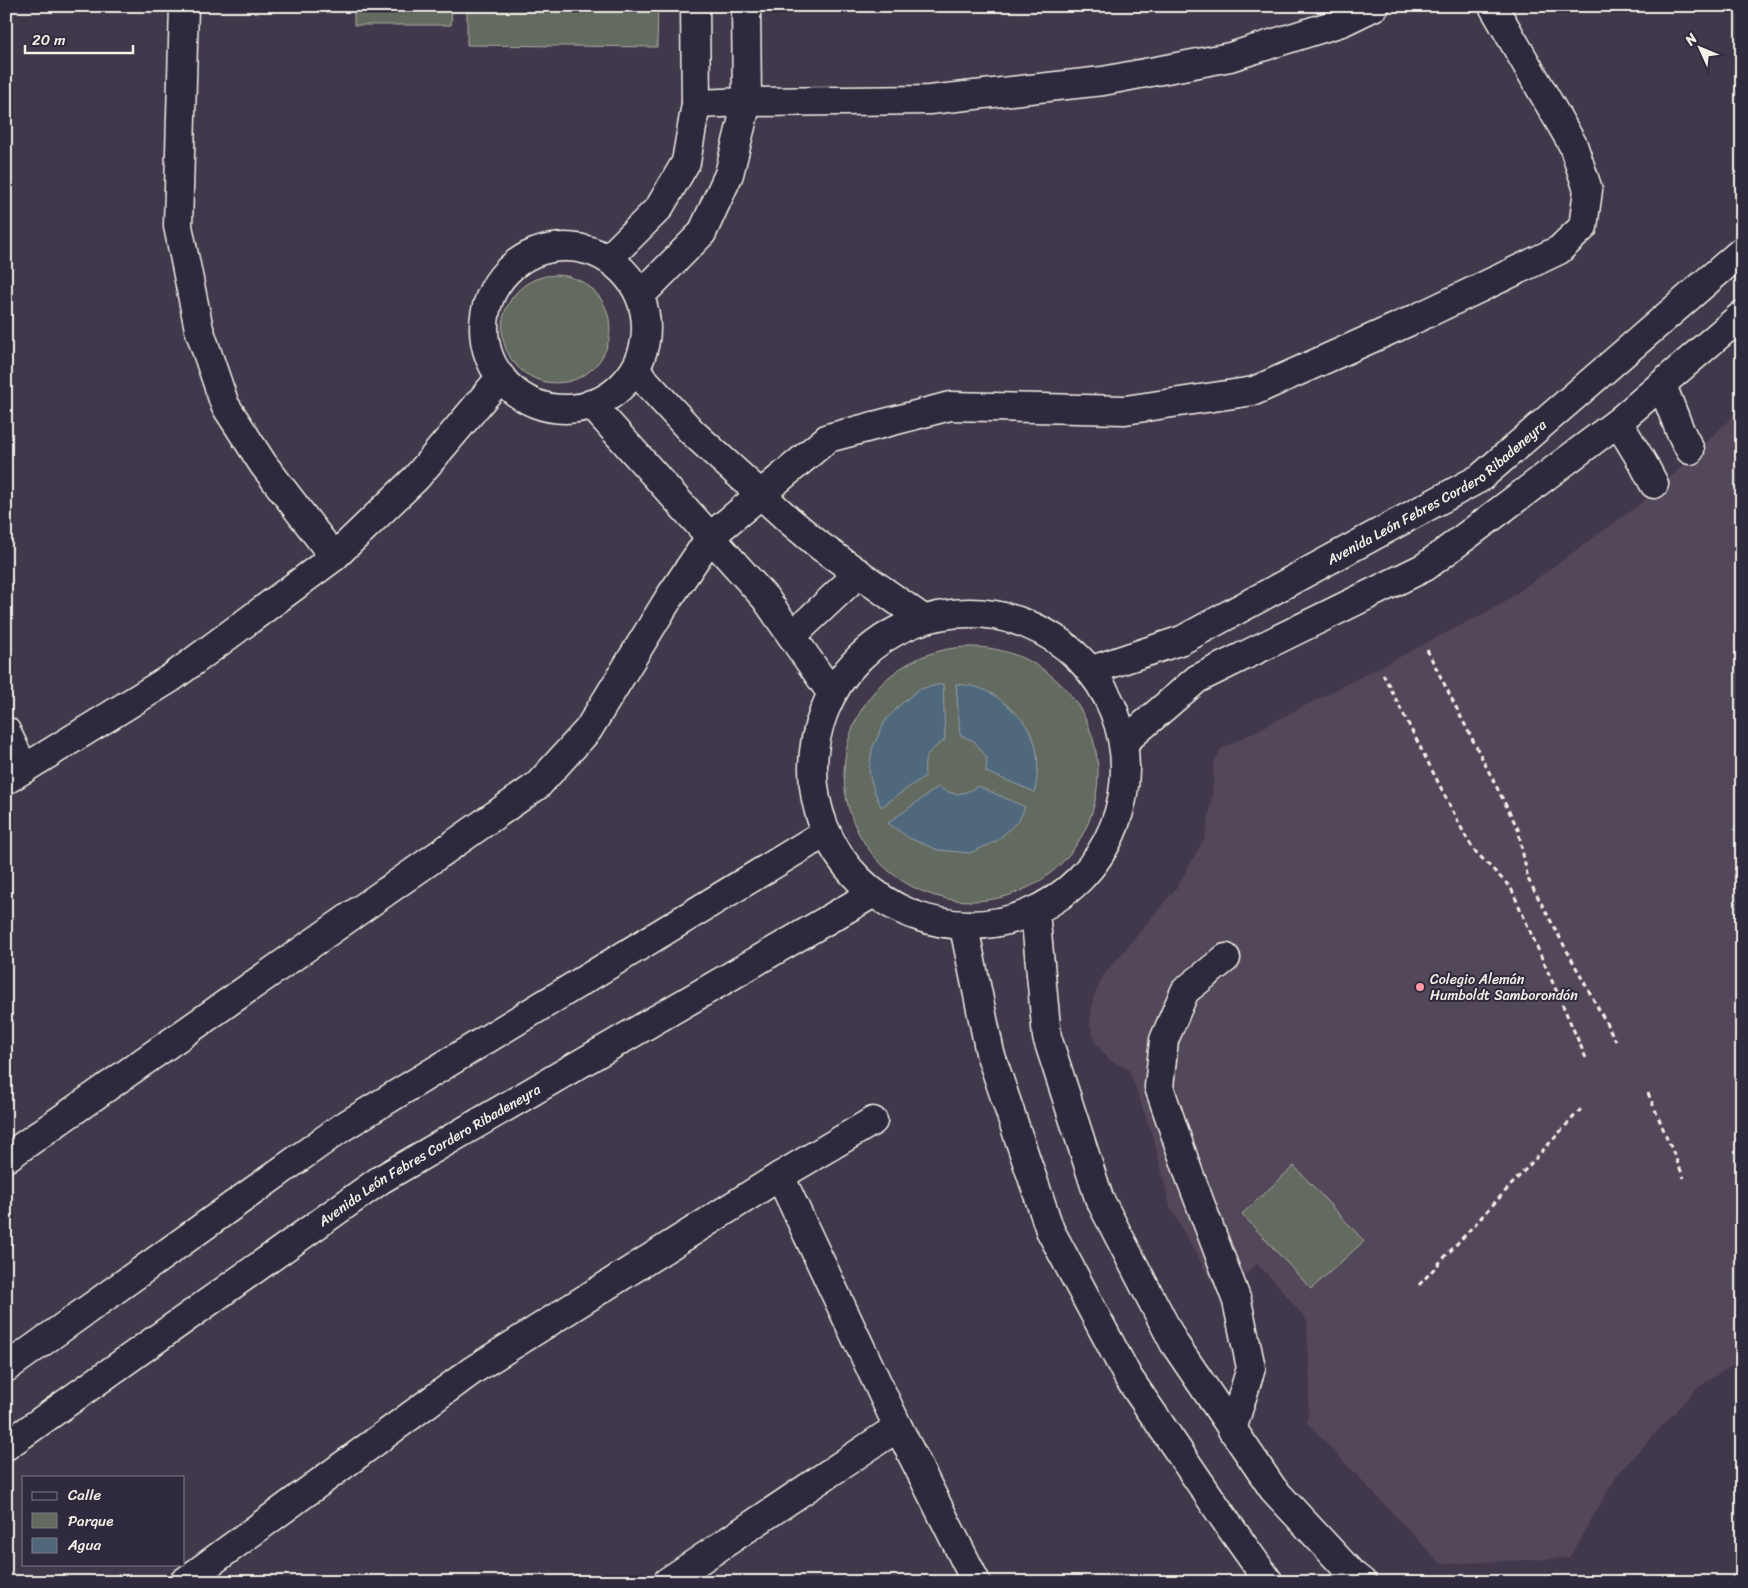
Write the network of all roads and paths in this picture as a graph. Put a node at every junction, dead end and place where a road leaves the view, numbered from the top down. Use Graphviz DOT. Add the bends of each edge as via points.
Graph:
graph roads {
  1 [pos="184,6"];
  2 [pos="695,6"];
  3 [pos="746,6"];
  4 [pos="1376,6"];
  5 [pos="1492,6"];
  6 [pos="747,102"];
  7 [pos="696,104"];
  8 [pos="1742,251"];
  9 [pos="608,259"];
  10 [pos="640,296"];
  11 [pos="1742,316"];
  12 [pos="635,370"];
  13 [pos="500,378"];
  14 [pos="1662,385"];
  15 [pos="592,404"];
  16 [pos="1618,422"];
  17 [pos="1690,450"];
  18 [pos="1654,484"];
  19 [pos="762,494"];
  20 [pos="711,536"];
  21 [pos="334,557"];
  22 [pos="858,573"];
  23 [pos="923,619"];
  24 [pos="792,636"];
  25 [pos="1426,650"];
  26 [pos="1092,670"];
  27 [pos="1383,674"];
  28 [pos="832,694"];
  29 [pos="6,731"];
  30 [pos="1125,742"];
  31 [pos="15,775"];
  32 [pos="825,833"];
  33 [pos="872,894"];
  34 [pos="1035,912"];
  35 [pos="964,927"];
  36 [pos="1226,958"];
  37 [pos="1616,1041"];
  38 [pos="1586,1058"];
  39 [pos="1648,1093"];
  40 [pos="1581,1109"];
  41 [pos="873,1121"];
  42 [pos="6,1158"];
  43 [pos="780,1176"];
  44 [pos="1684,1178"];
  45 [pos="1419,1285"];
  46 [pos="6,1368"];
  47 [pos="898,1427"];
  48 [pos="1232,1430"];
  49 [pos="6,1446"];
  50 [pos="184,1582"];
  51 [pos="667,1582"];
  52 [pos="976,1582"];
  53 [pos="1269,1582"];
  54 [pos="1362,1582"];
  1 -- 21 [label="street" via="178,226 199,329 225,405 263,464"];
  2 -- 7 [label="street"];
  3 -- 6 [label="street"];
  4 -- 6 [label="street" via="1342,22 1230,57 1102,81 929,100"];
  5 -- 19 [label="street" via="1573,145 1588,190 1583,227 1559,250 1254,391 1125,410 950,406 828,438"];
  6 -- 7 [label="street"];
  6 -- 10 [label="street" via="729,174 702,233"];
  7 -- 9 [label="street" via="686,162 659,208"];
  8 -- 26 [label="street, Avenida León Febres Cordero Ribadeneyra" via="1480,478 1182,640"];
  9 -- 10 [label="street" via="628,275"];
  9 -- 13 [label="street" via="582,248 554,247 528,256 505,273 490,297 484,325 488,353"];
  10 -- 12 [label="street" via="646,321 644,346"];
  11 -- 14 [label="street"];
  12 -- 15 [label="street" via="616,391"];
  12 -- 19 [label="street" via="692,432"];
  13 -- 15 [label="street" via="518,395 542,405 567,409"];
  13 -- 21 [label="street" via="416,478"];
  14 -- 16 [label="street"];
  14 -- 17 [label="street"];
  15 -- 20 [label="street"];
  16 -- 18 [label="street"];
  16 -- 30 [label="street" via="1425,567 1197,679"];
  19 -- 20 [label="street"];
  19 -- 22 [label="street" via="820,546"];
  20 -- 24 [label="street" via="766,598"];
  20 -- 42 [label="street" via="588,730 538,785"];
  21 -- 31 [label="street" via="171,678"];
  22 -- 23 [label="street"];
  22 -- 24 [label="street"];
  23 -- 26 [label="street" via="969,612 1015,618 1058,638"];
  23 -- 28 [label="street" via="886,636 855,662"];
  24 -- 28 [label="street"];
  25 -- 37 [label="path" via="1518,829 1528,879"];
  26 -- 30 [label="street" via="1113,703"];
  27 -- 38 [label="path" via="1466,839 1511,888"];
  28 -- 32 [label="street" via="815,739 813,787"];
  29 -- 31 [label="street"];
  30 -- 34 [label="street" via="1125,793 1109,842 1078,883"];
  32 -- 33 [label="street" via="845,867"];
  32 -- 46 [label="street" via="341,1128"];
  33 -- 35 [label="street" via="915,918"];
  33 -- 49 [label="street, Avenida León Febres Cordero Ribadeneyra" via="380,1180"];
  34 -- 35 [label="street" via="1000,924"];
  34 -- 48 [label="street" via="1047,1037 1099,1198 1174,1343"];
  35 -- 53 [label="street" via="990,1053 1050,1230 1128,1377"];
  36 -- 48 [label="street" via="1185,991 1164,1040 1159,1087 1188,1174 1237,1301 1251,1368"];
  39 -- 44 [label="path"];
  40 -- 45 [label="path"];
  41 -- 43 [label="street"];
  43 -- 47 [label="street"];
  43 -- 50 [label="street" via="473,1370"];
  47 -- 51 [label="street"];
  47 -- 52 [label="street"];
  48 -- 54 [label="street" via="1273,1489"];
}
